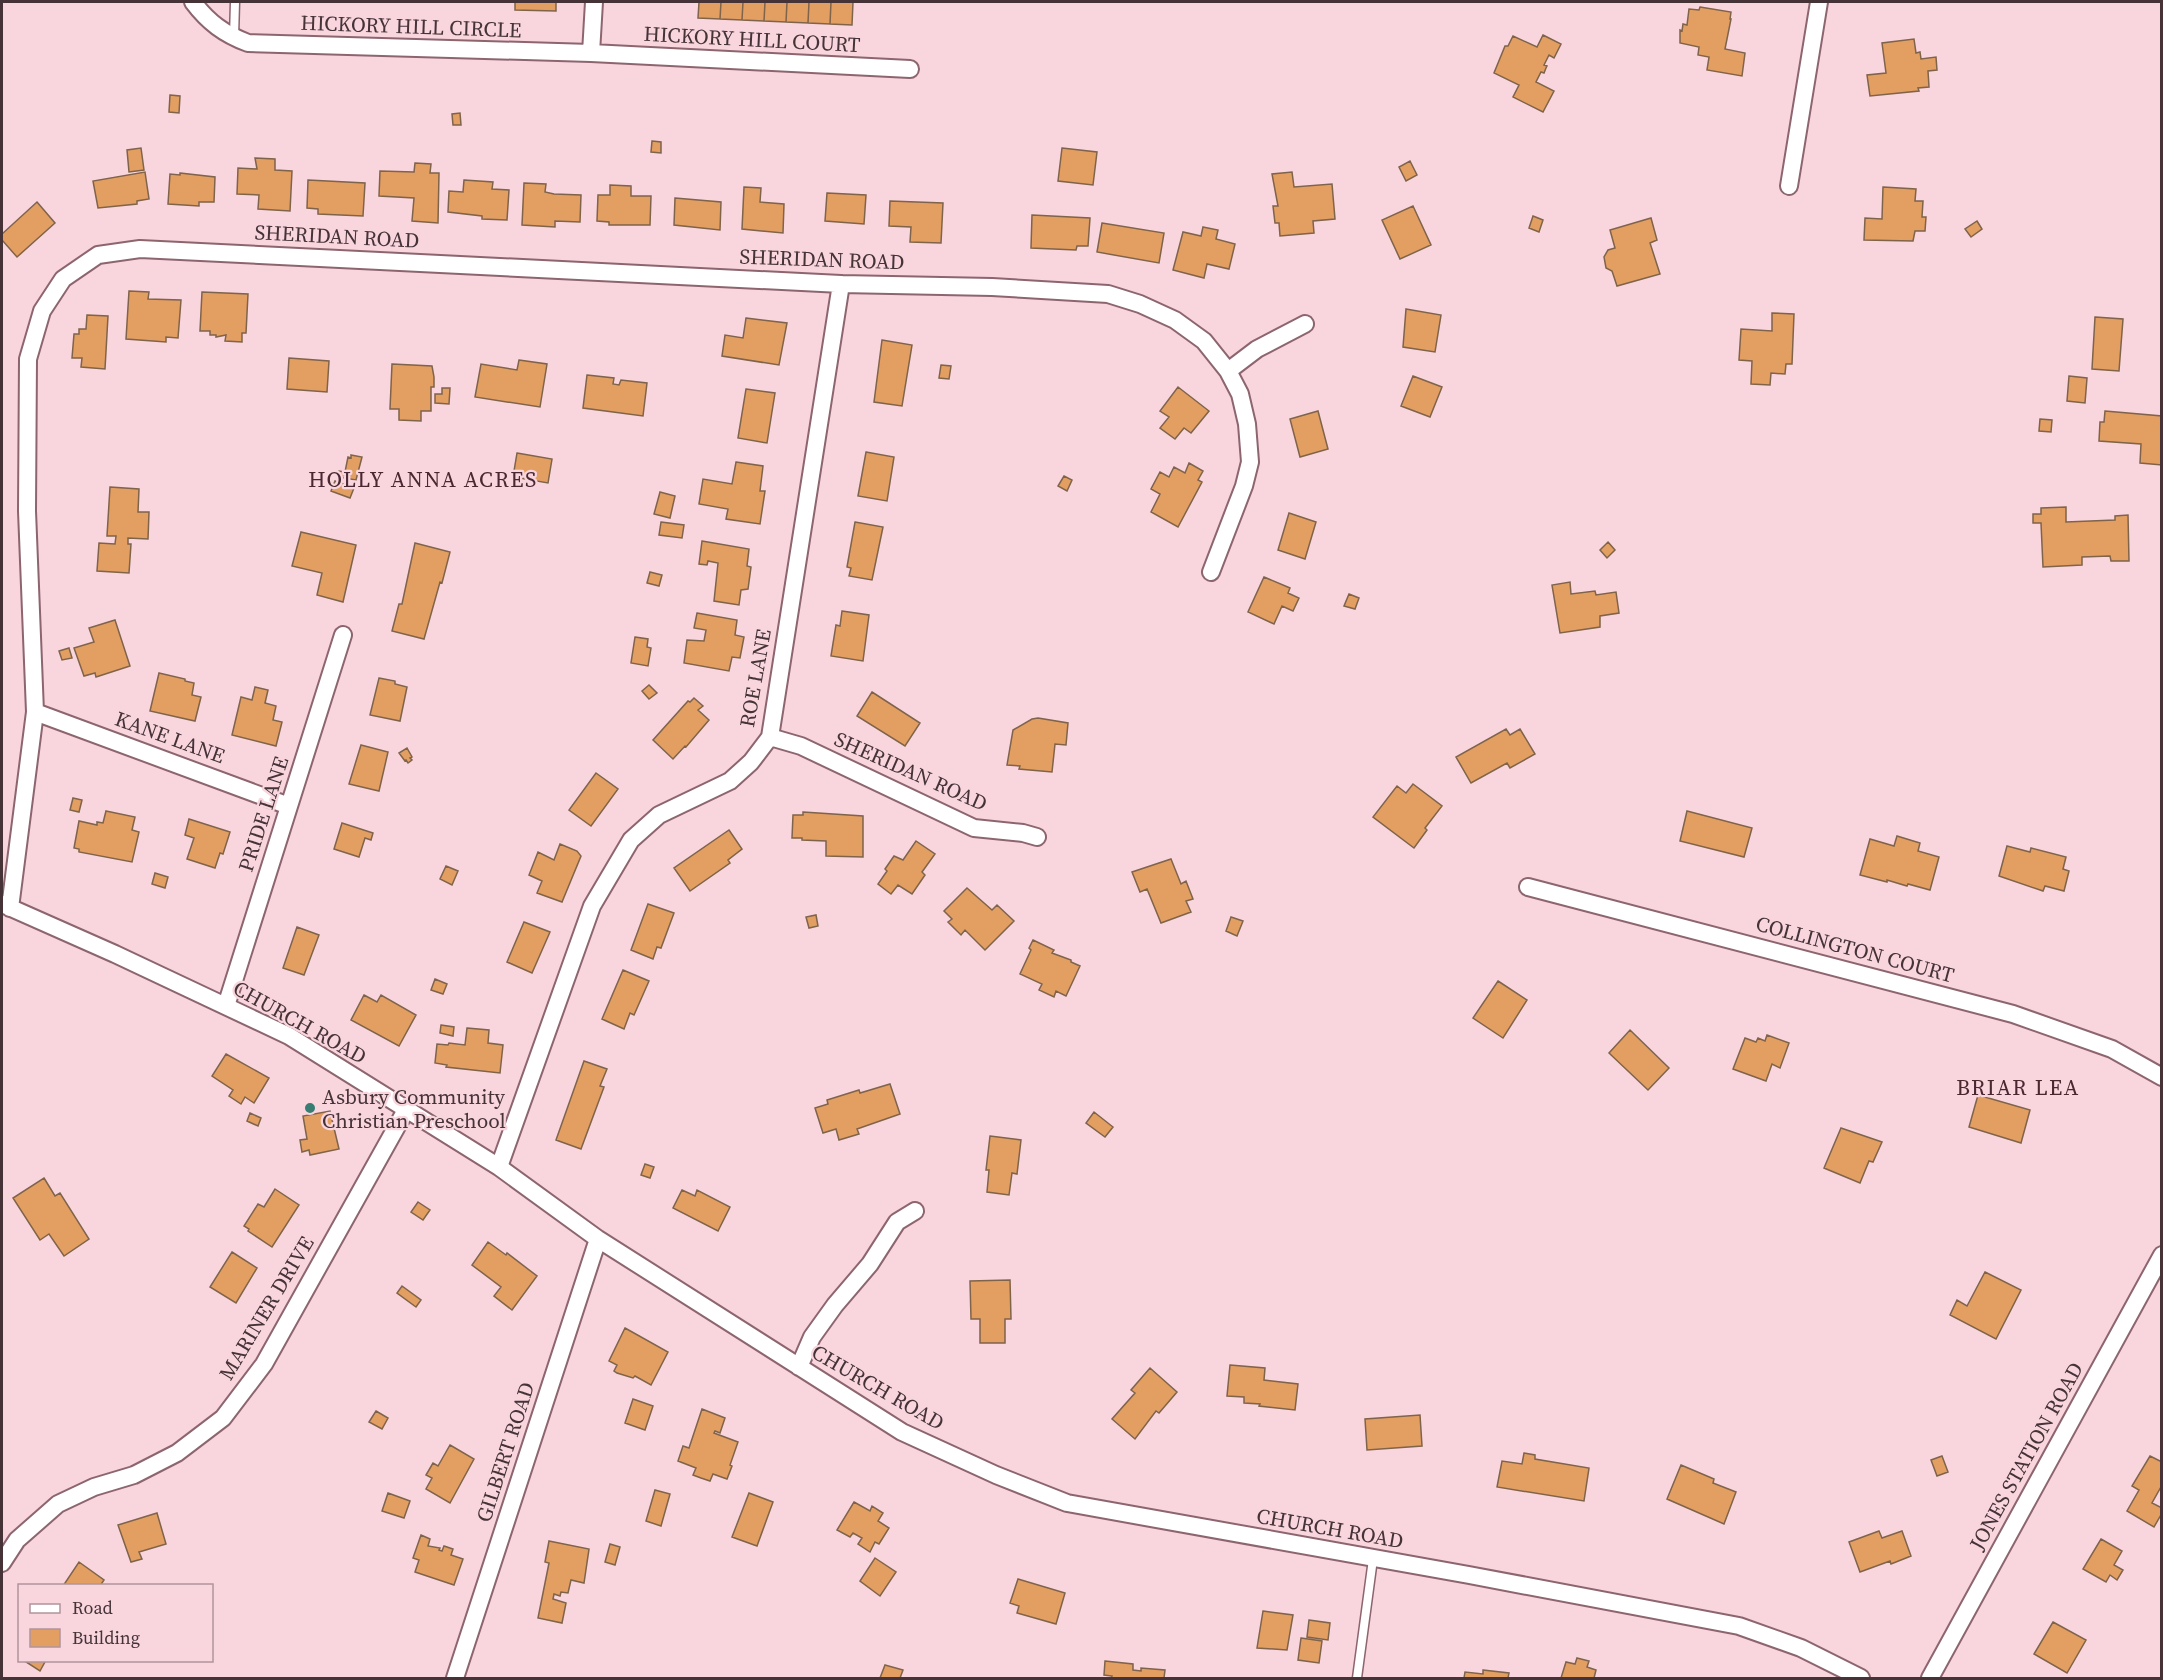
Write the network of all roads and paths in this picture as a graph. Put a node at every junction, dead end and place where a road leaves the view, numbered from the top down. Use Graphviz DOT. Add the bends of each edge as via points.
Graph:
graph roads {
  1 [pos="193,2"];
  2 [pos="235,2"];
  3 [pos="594,2"];
  4 [pos="1819,2"];
  5 [pos="234,37"];
  6 [pos="591,53"];
  7 [pos="910,69"];
  8 [pos="1790,186"];
  9 [pos="841,284"];
  10 [pos="1305,324"];
  11 [pos="1228,371"];
  12 [pos="1211,572"];
  13 [pos="343,635"];
  14 [pos="35,712"];
  15 [pos="770,736"];
  16 [pos="289,806"];
  17 [pos="1036,837"];
  18 [pos="1528,887"];
  19 [pos="6,906"];
  20 [pos="226,1006"];
  21 [pos="2162,1077"];
  22 [pos="406,1110"];
  23 [pos="499,1167"];
  24 [pos="915,1211"];
  25 [pos="598,1239"];
  26 [pos="2162,1256"];
  27 [pos="799,1367"];
  28 [pos="1373,1559"];
  29 [pos="2,1563"];
  30 [pos="455,1678"];
  31 [pos="1357,1678"];
  32 [pos="1861,1678"];
  33 [pos="1930,1678"];
  1 -- 5 [label="street, HICKORY HILL CIRCLE" via="218,28"];
  2 -- 5 [label="lane"];
  3 -- 6 [label="street"];
  4 -- 8 [label="street"];
  5 -- 6 [label="street, HICKORY HILL CIRCLE" via="248,43"];
  6 -- 7 [label="street, HICKORY HILL COURT"];
  9 -- 11 [label="street, SHERIDAN ROAD" via="1108,294 1175,320 1204,341"];
  9 -- 14 [label="street, SHERIDAN ROAD" via="140,249 98,255 63,279 42,311 27,359 27,512"];
  9 -- 15 [label="street, ROE LANE"];
  10 -- 11 [label="street" via="1257,349"];
  11 -- 12 [label="street, SHERIDAN ROAD" via="1240,394 1250,462"];
  13 -- 16 [label="street, PRIDE LANE"];
  14 -- 16 [label="street, KANE LANE"];
  14 -- 19 [label="street, SHERIDAN ROAD"];
  15 -- 17 [label="street, SHERIDAN ROAD" via="801,746 974,828"];
  15 -- 23 [label="street, ROE LANE" via="751,762 730,781 659,815 631,840 592,906"];
  16 -- 20 [label="street, PRIDE LANE"];
  18 -- 21 [label="street, COLLINGTON COURT" via="2013,1014 2112,1048"];
  19 -- 20 [label="street, CHURCH ROAD"];
  20 -- 22 [label="street, CHURCH ROAD" via="289,1036"];
  22 -- 23 [label="street, CHURCH ROAD"];
  22 -- 29 [label="street, MARINER DRIVE" via="264,1364 223,1418 177,1453 134,1475 94,1487 58,1504 17,1540"];
  23 -- 25 [label="street, CHURCH ROAD"];
  24 -- 27 [label="street" via="897,1222 870,1264 835,1305 812,1337"];
  25 -- 27 [label="street, CHURCH ROAD"];
  25 -- 30 [label="street, GILBERT ROAD"];
  26 -- 33 [label="street, JONES STATION ROAD"];
  27 -- 28 [label="street, CHURCH ROAD" via="902,1432 1067,1503"];
  28 -- 31 [label="lane"];
  28 -- 32 [label="street, CHURCH ROAD" via="1739,1626 1800,1648"];
}
